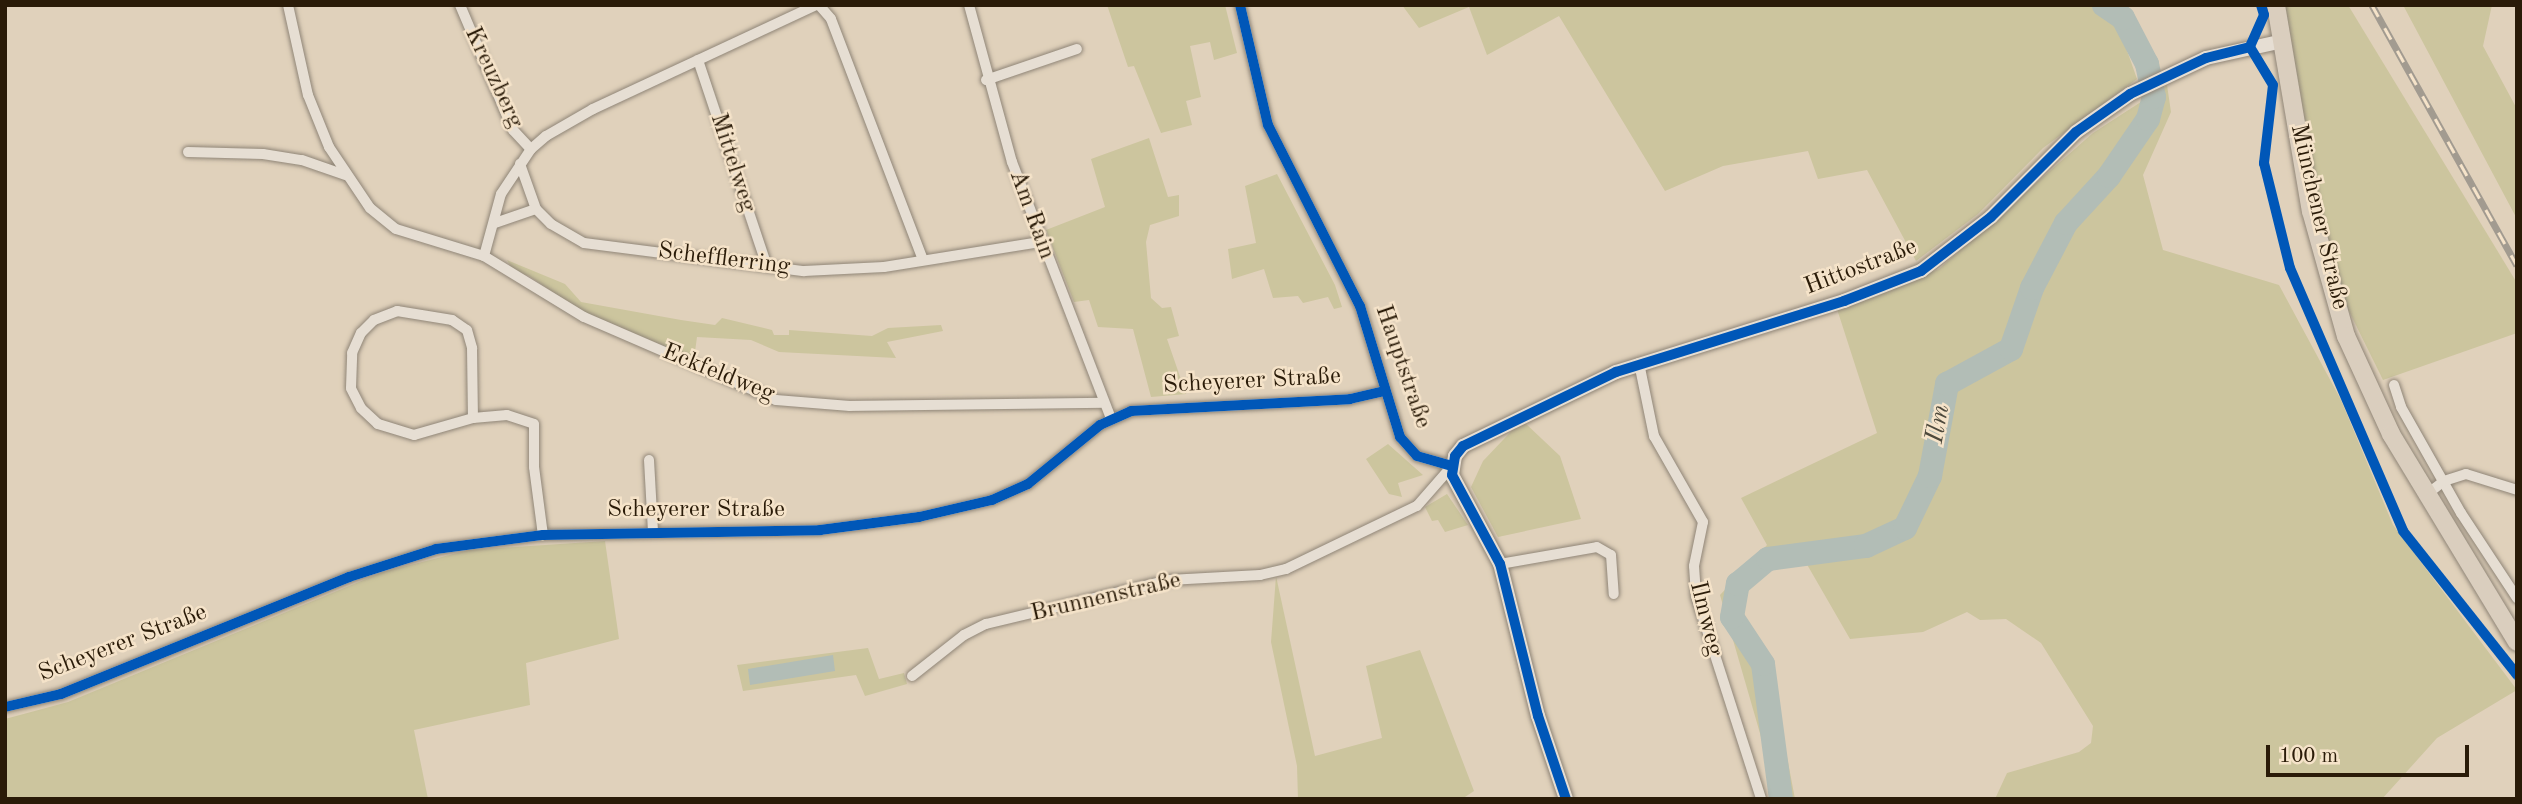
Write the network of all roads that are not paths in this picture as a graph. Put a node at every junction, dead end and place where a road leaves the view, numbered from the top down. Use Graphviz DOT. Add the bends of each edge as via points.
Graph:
graph roads {
  1 [pos="288,5"];
  2 [pos="460,5"];
  3 [pos="818,5"];
  4 [pos="969,5"];
  5 [pos="1240,5"];
  6 [pos="2276,5"];
  7 [pos="2283,41"];
  8 [pos="1077,50"];
  9 [pos="698,60"];
  10 [pos="986,80"];
  11 [pos="531,149"];
  12 [pos="188,152"];
  13 [pos="520,164"];
  14 [pos="345,175"];
  15 [pos="536,209"];
  16 [pos="495,223"];
  17 [pos="1040,242"];
  18 [pos="484,256"];
  19 [pos="923,260"];
  20 [pos="767,266"];
  21 [pos="1639,363"];
  22 [pos="2394,385"];
  23 [pos="1385,391"];
  24 [pos="1101,403"];
  25 [pos="473,418"];
  26 [pos="1111,418"];
  27 [pos="649,460"];
  28 [pos="1452,466"];
  29 [pos="2444,481"];
  30 [pos="2517,490"];
  31 [pos="2426,495"];
  32 [pos="653,532"];
  33 [pos="543,536"];
  34 [pos="1500,564"];
  35 [pos="1614,594"];
  36 [pos="2517,598"];
  37 [pos="2517,642"];
  38 [pos="912,676"];
  39 [pos="5,707"];
  40 [pos="1566,799"];
  41 [pos="1761,799"];
  1 -- 14 [label="street" via="308,95"];
  2 -- 11 [label="street, Kreuzberg" via="513,130"];
  3 -- 9 [label="street"];
  3 -- 19 [label="street" via="831,19"];
  4 -- 10 [label="street, Am Rain"];
  5 -- 23 [label="street, Hauptstraße" via="1268,125 1360,306"];
  6 -- 7 [label="main road, Münchener Straße"];
  7 -- 21 [label="street, Hittostraße" via="2206,58 2130,94 2076,132 1991,217 1921,271 1844,301"];
  7 -- 31 [label="main road, Münchener Straße" via="2311,211 2334,302 2369,388"];
  8 -- 10 [label="street"];
  9 -- 11 [label="street" via="593,109"];
  9 -- 20 [label="street, Mittelweg"];
  10 -- 17 [label="street, Am Rain"];
  11 -- 13 [label="street"];
  12 -- 14 [label="street" via="263,154 302,160"];
  13 -- 15 [label="street"];
  13 -- 16 [label="street" via="501,194"];
  14 -- 18 [label="street, Eckfeldweg" via="388,225"];
  15 -- 16 [label="street"];
  15 -- 20 [label="street, Schefflerring" via="551,224 584,243"];
  16 -- 18 [label="street"];
  17 -- 19 [label="street, Schefflerring"];
  17 -- 24 [label="street, Am Rain"];
  18 -- 24 [label="street, Eckfeldweg" via="584,317 776,400 860,407"];
  19 -- 20 [label="street, Schefflerring" via="852,271"];
  21 -- 28 [label="street, Hittostraße" via="1477,436 1463,446"];
  21 -- 41 [label="street, Ilmweg" via="1654,436 1703,522 1694,566 1696,596"];
  22 -- 29 [label="street" via="2401,407"];
  23 -- 26 [label="street, Scheyerer Straße" via="1350,399 1152,409"];
  23 -- 28 [label="street, Hauptstraße" via="1407,447 1432,463"];
  24 -- 26 [label="street, Am Rain"];
  25 -- 25 [label="street" via="472,348 461,324 397,311 381,316 361,333 352,353 351,388 361,408 378,424 414,435"];
  25 -- 33 [label="street" via="507,415 534,424"];
  26 -- 32 [label="street, Scheyerer Straße" via="1028,484 956,510 820,530"];
  27 -- 32 [label="street"];
  28 -- 34 [label="street" via="1455,484"];
  28 -- 38 [label="street, Brunnenstraße" via="1417,506 1286,569 1158,582 1063,609 986,624 964,635"];
  29 -- 30 [label="street" via="2466,474"];
  29 -- 31 [label="street"];
  29 -- 36 [label="street"];
  31 -- 37 [label="main road, Münchener Straße"];
  32 -- 33 [label="street, Scheyerer Straße"];
  33 -- 39 [label="street, Scheyerer Straße" via="474,542 388,562 61,694"];
  34 -- 35 [label="street" via="1597,547 1611,555"];
  34 -- 40 [label="street" via="1538,716"];
}
